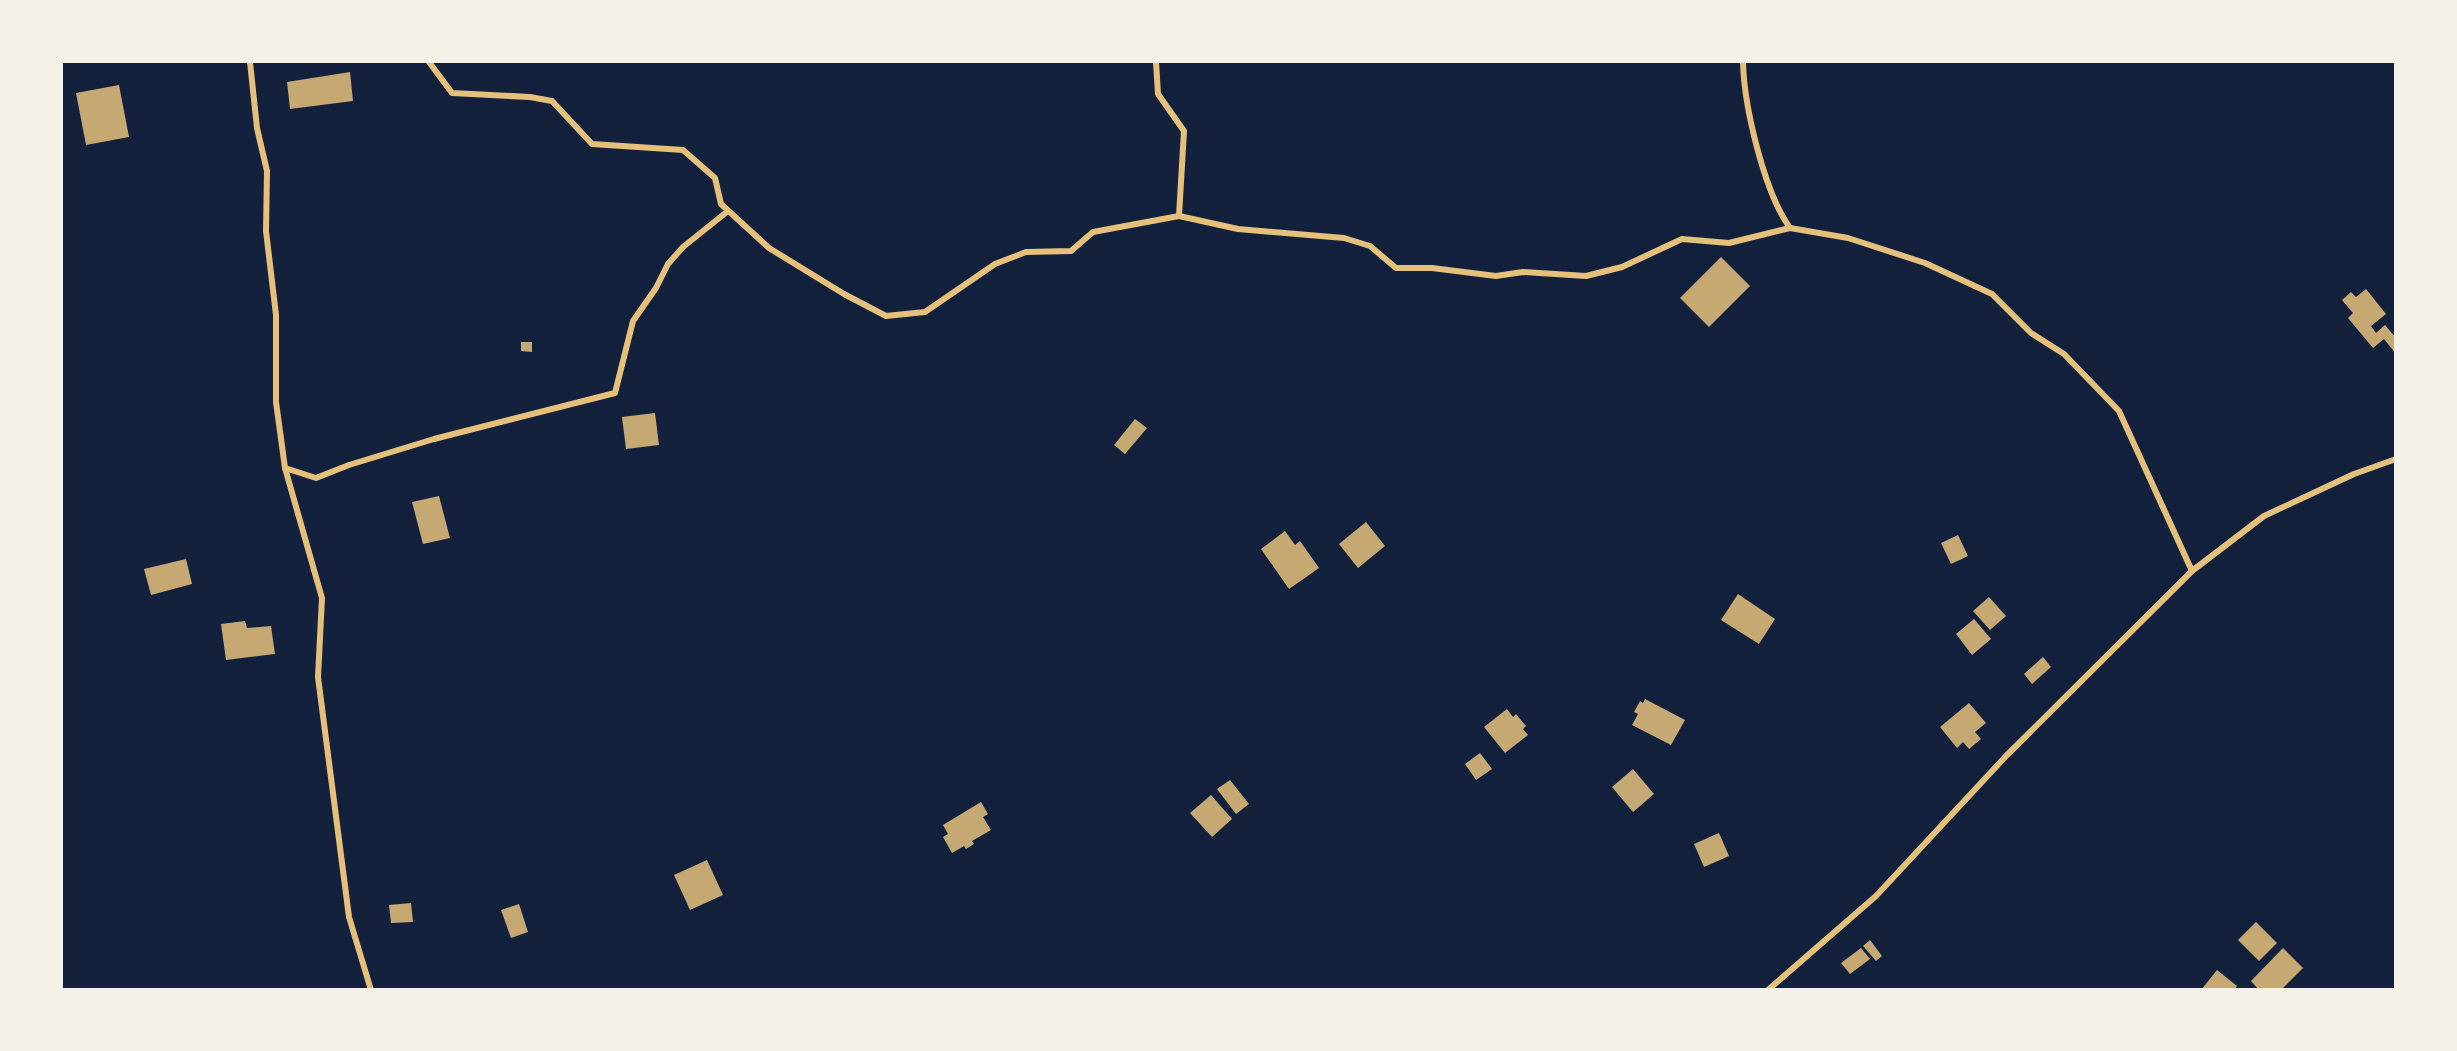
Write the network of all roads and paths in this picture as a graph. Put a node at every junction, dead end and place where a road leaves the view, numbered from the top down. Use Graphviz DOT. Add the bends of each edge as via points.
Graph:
graph roads {
  1 [pos="250,62"];
  2 [pos="429,62"];
  3 [pos="1156,62"];
  4 [pos="1743,62"];
  5 [pos="728,211"];
  6 [pos="1179,216"];
  7 [pos="1790,228"];
  8 [pos="2396,459"];
  9 [pos="285,468"];
  10 [pos="2192,570"];
  11 [pos="371,990"];
  12 [pos="1768,990"];
  1 -- 9 [label="street" via="257,128 267,171 266,231 276,315 276,402"];
  2 -- 5 [label="street" via="452,93 552,101 592,144 682,150 715,178 721,204"];
  3 -- 6 [label="street" via="1158,94 1184,131"];
  4 -- 7 [label="street" via="1744,91 1766,172"];
  5 -- 6 [label="street" via="769,248 886,316 925,312 995,264 1026,252 1071,251 1093,232"];
  5 -- 9 [label="street" via="668,264 633,321 615,393 434,439 316,478"];
  6 -- 7 [label="street" via="1238,229 1344,238 1370,246 1396,268 1496,276 1523,272 1586,276 1622,267 1682,239 1729,243"];
  7 -- 10 [label="street" via="1848,238 1925,263 1992,294 2031,333 2064,354 2119,411"];
  8 -- 10 [label="street" via="2354,474 2265,516"];
  9 -- 11 [label="street" via="322,598 318,677 349,917"];
  10 -- 12 [label="street" via="2007,755 1876,896"];
}
